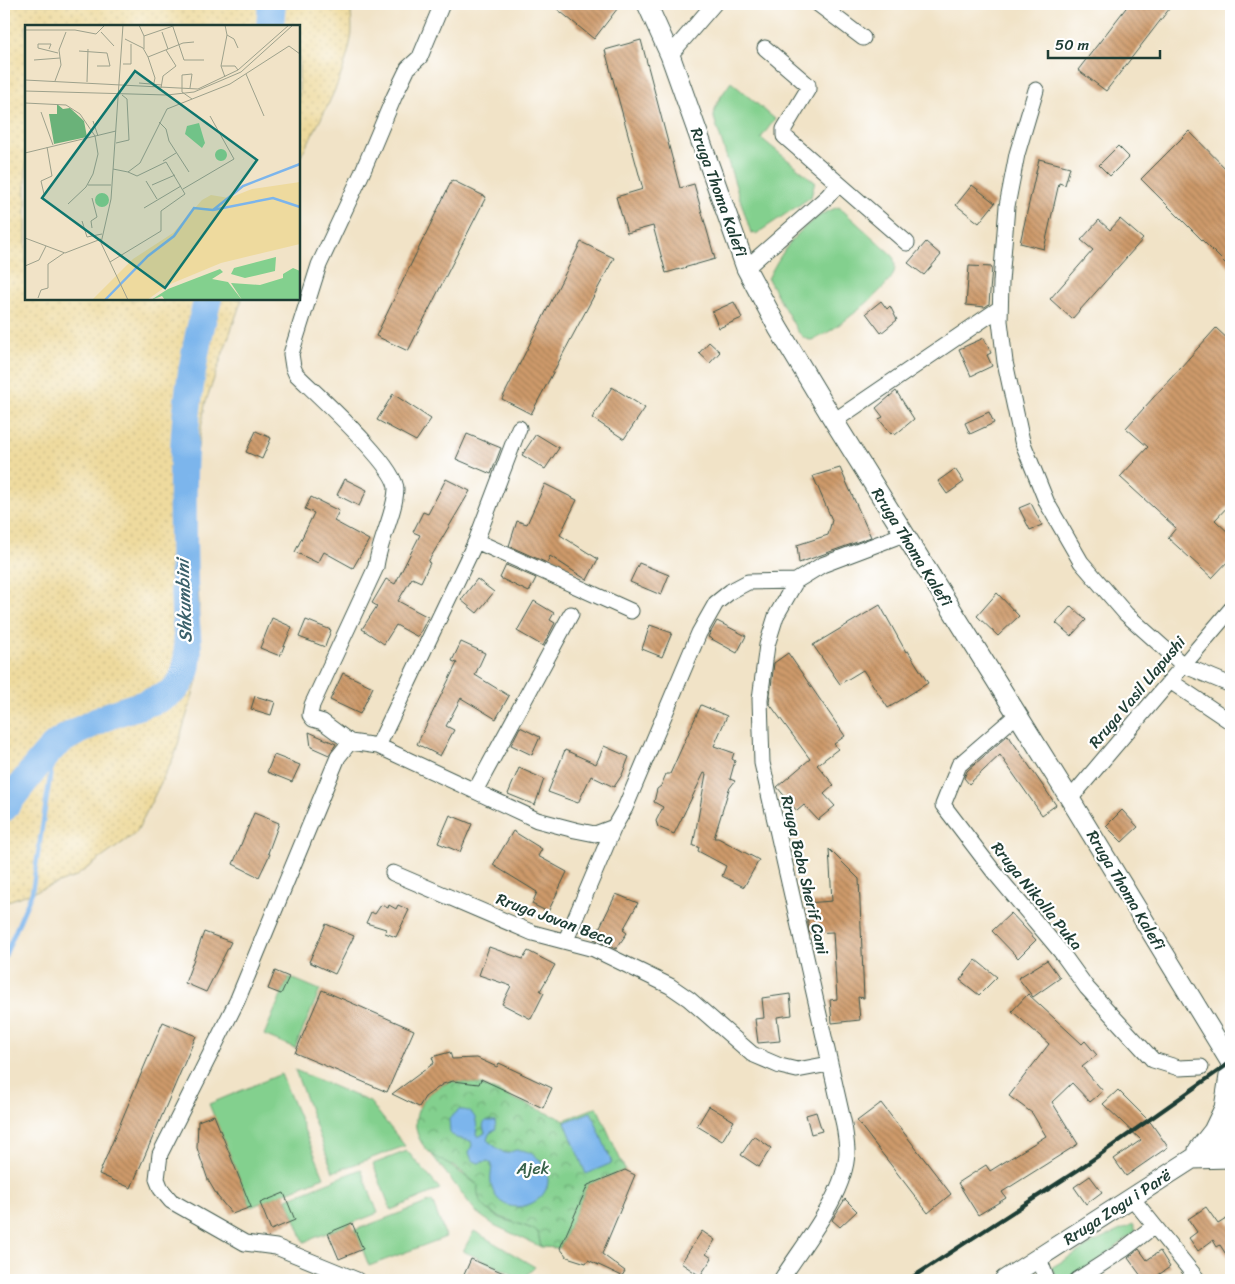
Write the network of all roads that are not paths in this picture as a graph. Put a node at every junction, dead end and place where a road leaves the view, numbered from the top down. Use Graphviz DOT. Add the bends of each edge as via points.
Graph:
graph roads {
  1 [pos="442,4"];
  2 [pos="714,4"];
  3 [pos="818,4"];
  4 [pos="652,7"];
  5 [pos="863,38"];
  6 [pos="766,48"];
  7 [pos="670,56"];
  8 [pos="1036,90"];
  9 [pos="838,184"];
  10 [pos="907,243"];
  11 [pos="746,268"];
  12 [pos="1000,308"];
  13 [pos="834,422"];
  14 [pos="519,428"];
  15 [pos="904,534"];
  16 [pos="476,541"];
  17 [pos="796,580"];
  18 [pos="1231,609"];
  19 [pos="631,611"];
  20 [pos="571,614"];
  21 [pos="1183,665"];
  22 [pos="1170,681"];
  23 [pos="1231,685"];
  24 [pos="1018,714"];
  25 [pos="1231,722"];
  26 [pos="350,742"];
  27 [pos="378,746"];
  28 [pos="475,791"];
  29 [pos="1070,799"];
  30 [pos="614,828"];
  31 [pos="393,873"];
  32 [pos="566,940"];
  33 [pos="1231,1063"];
  34 [pos="829,1064"];
  35 [pos="1201,1067"];
  36 [pos="1231,1134"];
  37 [pos="1231,1158"];
  38 [pos="1191,1159"];
  39 [pos="1132,1198"];
  40 [pos="1154,1226"];
  41 [pos="1039,1258"];
  42 [pos="357,1280"];
  43 [pos="781,1280"];
  44 [pos="1004,1280"];
  45 [pos="1047,1280"];
  46 [pos="1077,1280"];
  47 [pos="1198,1280"];
  1 -- 26 [label="street" via="420,57 408,68 394,97 318,265 291,354 296,374 371,449 393,476 396,487 376,567 310,710 313,719 323,722"];
  2 -- 7 [label="street"];
  3 -- 5 [label="street"];
  4 -- 7 [label="main road, Rruga Thoma Kalefi"];
  6 -- 9 [label="street" via="808,85 784,129 784,136"];
  7 -- 11 [label="main road, Rruga Thoma Kalefi"];
  8 -- 12 [label="street" via="1017,154 1007,206"];
  9 -- 10 [label="street"];
  9 -- 11 [label="street"];
  11 -- 13 [label="main road, Rruga Thoma Kalefi"];
  12 -- 13 [label="street"];
  12 -- 21 [label="street" via="1013,404 1022,441 1046,503 1081,562 1126,614"];
  13 -- 15 [label="main road, Rruga Thoma Kalefi"];
  14 -- 16 [label="street"];
  15 -- 17 [label="street" via="822,566"];
  15 -- 24 [label="main road, Rruga Thoma Kalefi"];
  16 -- 19 [label="street"];
  16 -- 27 [label="street"];
  17 -- 30 [label="street" via="748,582 716,603 699,633 640,776"];
  17 -- 34 [label="street, Rruga Baba Sherif Cani" via="776,616 767,645 760,699 762,763"];
  18 -- 21 [label="street, Rruga Vasil Llapushi"];
  20 -- 28 [label="street"];
  21 -- 22 [label="street, Rruga Vasil Llapushi"];
  21 -- 23 [label="street"];
  22 -- 25 [label="street"];
  22 -- 29 [label="street, Rruga Vasil Llapushi"];
  24 -- 29 [label="main road, Rruga Thoma Kalefi"];
  24 -- 35 [label="street, Rruga Nikolla Puka" via="959,765 943,805 1086,988 1153,1060 1179,1068"];
  26 -- 27 [label="street"];
  26 -- 42 [label="street" via="338,758 237,1001 160,1154 156,1171 158,1184 171,1201 235,1238 254,1245 276,1247"];
  27 -- 28 [label="street"];
  28 -- 30 [label="street" via="537,820 567,828 595,834"];
  29 -- 33 [label="main road, Rruga Thoma Kalefi"];
  30 -- 32 [label="street"];
  31 -- 32 [label="street, Rruga Jovan Beca" via="533,933"];
  32 -- 34 [label="street, Rruga Jovan Beca" via="594,949 670,986 752,1054 797,1070"];
  33 -- 38 [label="main road" via="1224,1108 1213,1131"];
  34 -- 43 [label="street, Rruga Baba Sherif Cani" via="847,1152 838,1189"];
  36 -- 38 [label="main road, Rruga Zogu i Parë"];
  37 -- 38 [label="main road"];
  38 -- 39 [label="main road, Rruga Zogu i Parë"];
  39 -- 40 [label="street"];
  39 -- 41 [label="main road, Rruga Zogu i Parë"];
  40 -- 46 [label="street"];
  40 -- 47 [label="street"];
  41 -- 44 [label="main road, Rruga Zogu i Parë"];
  41 -- 45 [label="street"];
}
